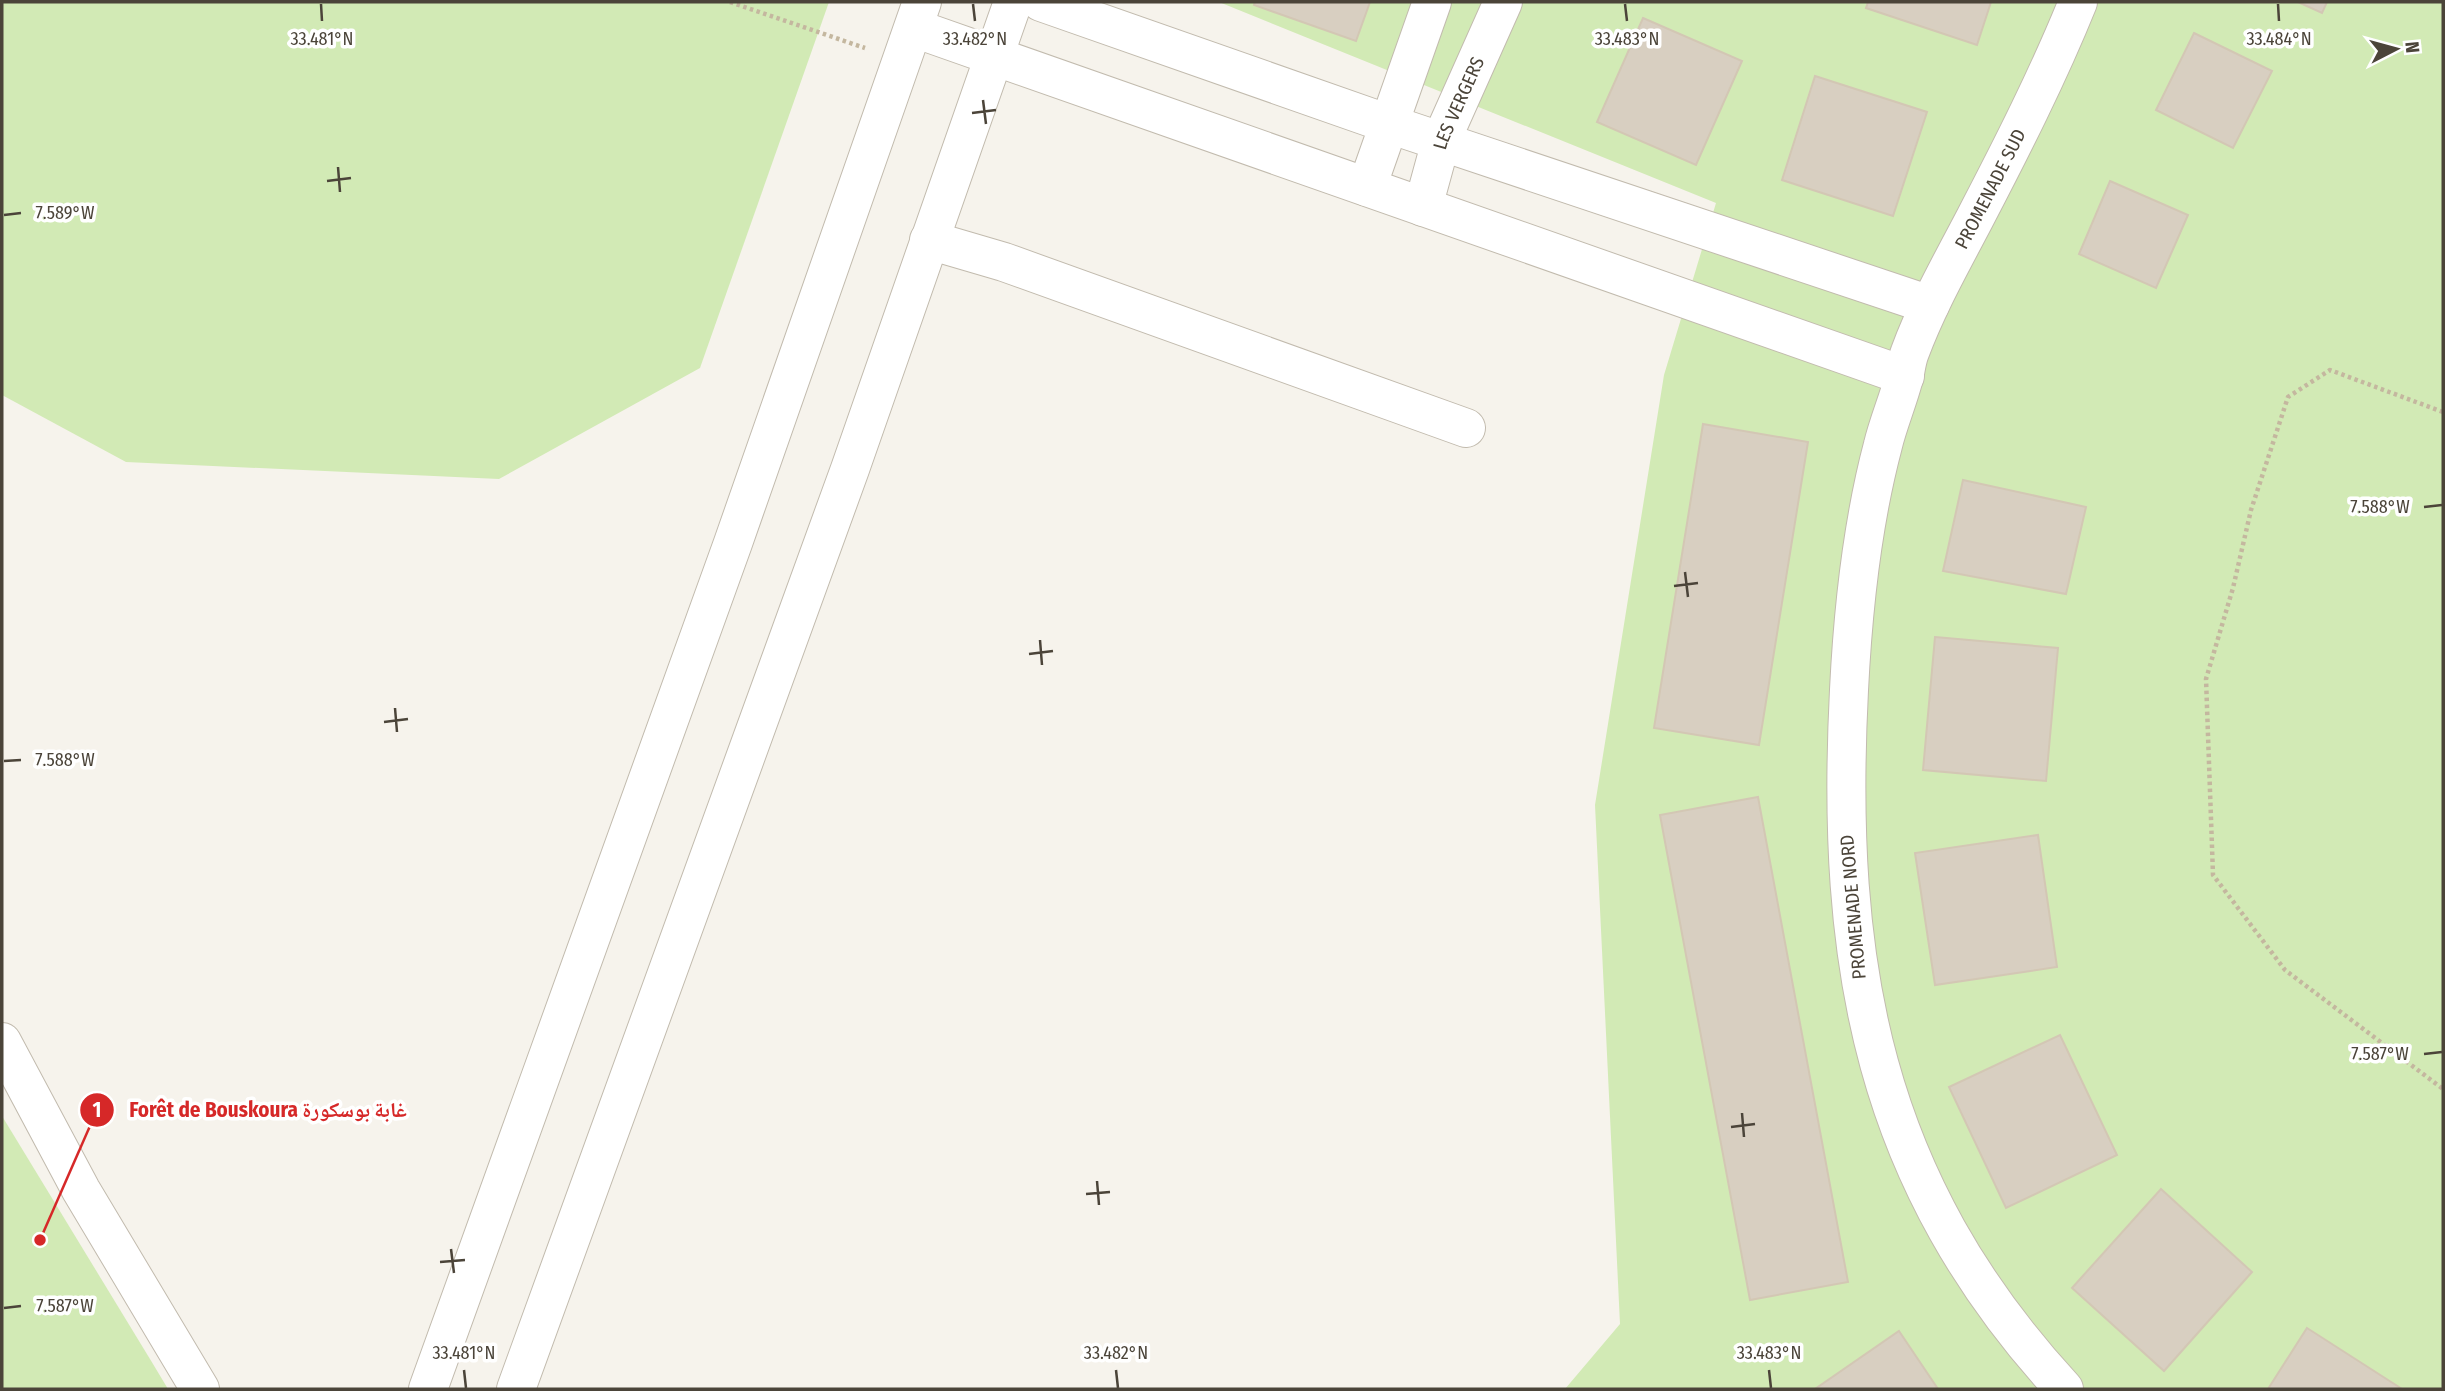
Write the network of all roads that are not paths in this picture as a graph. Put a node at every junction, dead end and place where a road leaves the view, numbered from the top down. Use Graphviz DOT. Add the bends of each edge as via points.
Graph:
graph roads {
  1 [pos="1013,2"];
  2 [pos="1041,2"];
  3 [pos="1432,2"];
  4 [pos="1503,2"];
  5 [pos="2078,2"];
  6 [pos="913,30"];
  7 [pos="993,55"];
  8 [pos="1389,124"];
  9 [pos="1441,141"];
  10 [pos="1367,187"];
  11 [pos="1423,207"];
  12 [pos="929,240"];
  13 [pos="1930,305"];
  14 [pos="1905,376"];
  15 [pos="1466,428"];
  16 [pos="2,1042"];
  17 [pos="200,1389"];
  18 [pos="428,1389"];
  19 [pos="516,1389"];
  20 [pos="2064,1389"];
  1 -- 7 [label="street"];
  2 -- 8 [label="street"];
  3 -- 8 [label="street"];
  4 -- 9 [label="street, LES VERGERS"];
  5 -- 13 [label="street, PROMENADE SUD" via="2034,104"];
  6 -- 7 [label="street"];
  6 -- 18 [label="street"];
  7 -- 10 [label="street"];
  7 -- 12 [label="street"];
  8 -- 9 [label="street"];
  8 -- 10 [label="street"];
  9 -- 11 [label="street, LES VERGERS"];
  9 -- 13 [label="street"];
  10 -- 11 [label="street"];
  11 -- 14 [label="street"];
  12 -- 15 [label="street" via="1004,262"];
  12 -- 19 [label="street"];
  13 -- 14 [label="street, PROMENADE SUD"];
  14 -- 20 [label="street, PROMENADE NORD" via="1882,446 1857,586 1845,769 1852,936 1871,1039 1918,1173 2000,1313"];
  16 -- 17 [label="street" via="80,1190"];
}
